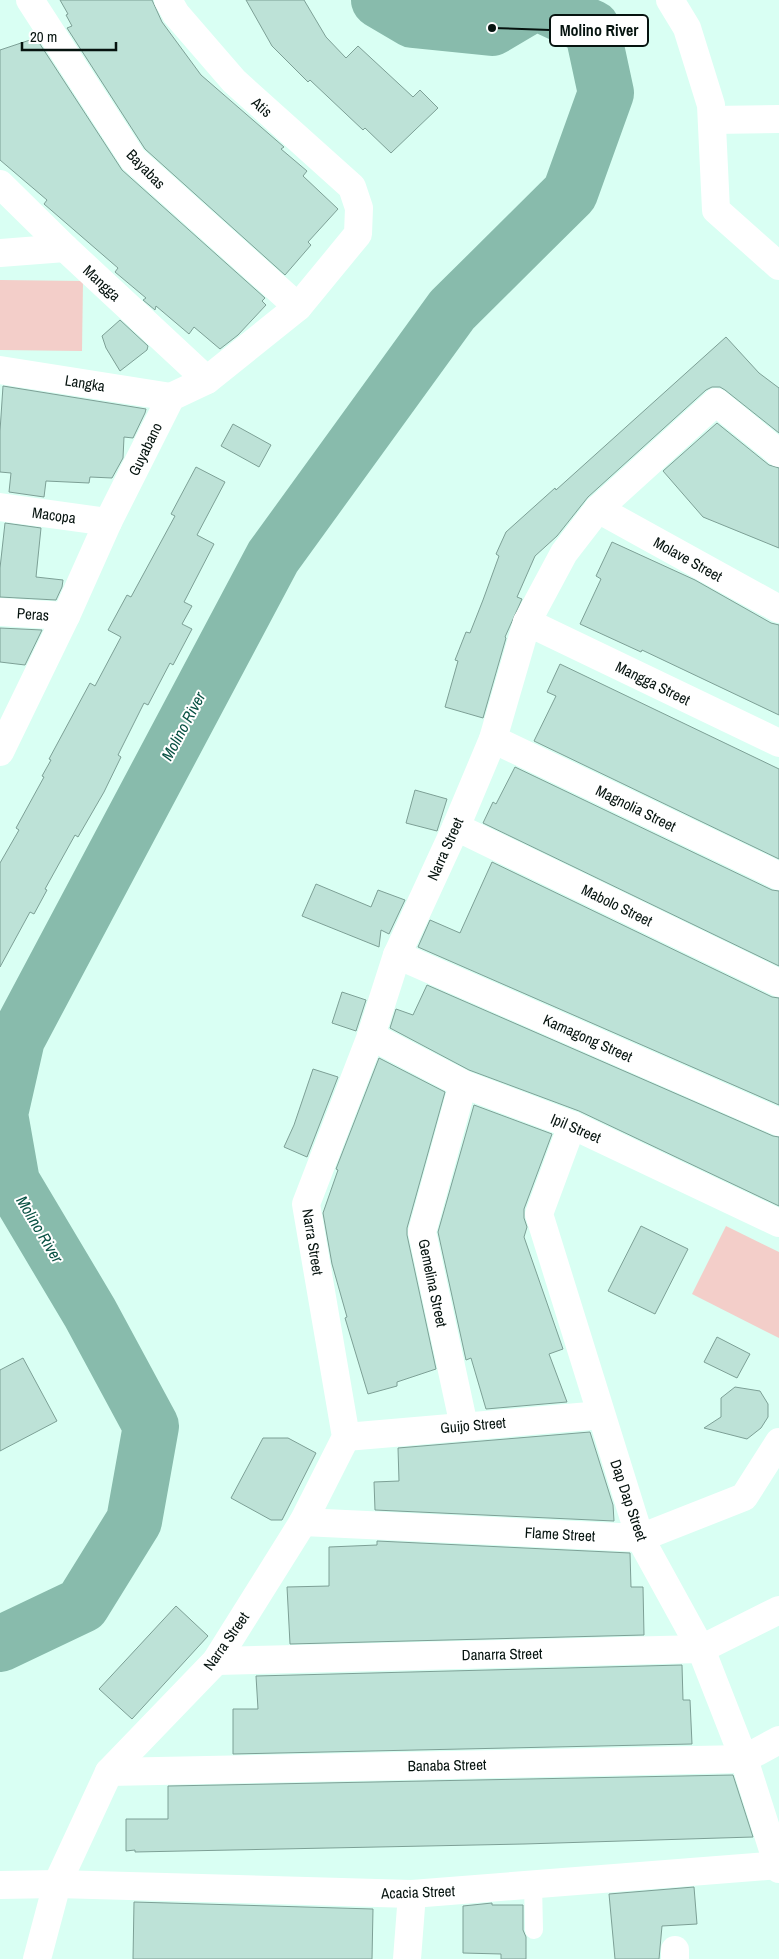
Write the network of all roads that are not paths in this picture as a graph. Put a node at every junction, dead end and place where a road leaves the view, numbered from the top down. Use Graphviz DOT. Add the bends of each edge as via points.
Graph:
graph roads {
  1 [pos="30,0"];
  2 [pos="168,0"];
  3 [pos="670,0"];
  4 [pos="779,119"];
  5 [pos="712,120"];
  6 [pos="0,184"];
  7 [pos="65,248"];
  8 [pos="0,253"];
  9 [pos="777,261"];
  10 [pos="298,307"];
  11 [pos="0,370"];
  12 [pos="207,380"];
  13 [pos="170,397"];
  14 [pos="779,453"];
  15 [pos="0,508"];
  16 [pos="598,509"];
  17 [pos="108,522"];
  18 [pos="779,609"];
  19 [pos="0,612"];
  20 [pos="66,616"];
  21 [pos="527,622"];
  22 [pos="4,737"];
  23 [pos="493,739"];
  24 [pos="779,743"];
  25 [pos="456,827"];
  26 [pos="779,876"];
  27 [pos="397,955"];
  28 [pos="779,983"];
  29 [pos="372,1036"];
  30 [pos="463,1084"];
  31 [pos="779,1122"];
  32 [pos="572,1125"];
  33 [pos="779,1223"];
  34 [pos="601,1415"];
  35 [pos="464,1426"];
  36 [pos="346,1437"];
  37 [pos="779,1442"];
  38 [pos="303,1522"];
  39 [pos="640,1538"];
  40 [pos="779,1610"];
  41 [pos="701,1648"];
  42 [pos="216,1661"];
  43 [pos="779,1740"];
  44 [pos="744,1759"];
  45 [pos="110,1772"];
  46 [pos="779,1866"];
  47 [pos="56,1884"];
  48 [pos="533,1884"];
  49 [pos="0,1885"];
  50 [pos="412,1894"];
  51 [pos="534,1930"];
  52 [pos="36,1959"];
  53 [pos="407,1959"];
  1 -- 10 [label="street, Bayabas" via="133,159"];
  2 -- 10 [label="street, Atis" via="176,14 234,81 352,187 359,208 358,234"];
  3 -- 5 [label="street" via="688,28 711,105"];
  4 -- 5 [label="street"];
  5 -- 9 [label="street" via="716,210"];
  6 -- 7 [label="street, Mangga"];
  7 -- 8 [label="street"];
  7 -- 12 [label="street, Mangga"];
  10 -- 12 [label="street"];
  11 -- 13 [label="street, Langka"];
  12 -- 13 [label="street"];
  13 -- 17 [label="street, Guyabano"];
  14 -- 16 [label="street, Narra Street" via="716,402"];
  15 -- 17 [label="street, Macopa"];
  16 -- 18 [label="street, Molave Street"];
  16 -- 21 [label="street, Narra Street" via="564,553"];
  17 -- 20 [label="street, Guyabano"];
  19 -- 20 [label="street, Peras"];
  20 -- 22 [label="street, Guyabano"];
  21 -- 23 [label="street, Narra Street"];
  21 -- 24 [label="street, Mangga Street"];
  23 -- 25 [label="street, Narra Street"];
  23 -- 26 [label="street, Magnolia Street"];
  25 -- 27 [label="street, Narra Street"];
  25 -- 28 [label="street, Mabolo Street"];
  27 -- 29 [label="street, Narra Street"];
  27 -- 31 [label="street, Kamagong Street"];
  29 -- 30 [label="street, Ipil Street"];
  29 -- 36 [label="street, Narra Street" via="306,1204"];
  30 -- 32 [label="street, Ipil Street"];
  30 -- 35 [label="street, Gemelina Street" via="422,1232"];
  32 -- 33 [label="street, Ipil Street"];
  32 -- 34 [label="street, Dap Dap Street" via="539,1214"];
  34 -- 35 [label="street, Guijo Street"];
  34 -- 39 [label="street, Dap Dap Street"];
  35 -- 36 [label="street, Guijo Street"];
  36 -- 38 [label="street, Narra Street"];
  37 -- 39 [label="street, Flame Street" via="744,1497"];
  38 -- 39 [label="street, Flame Street"];
  38 -- 42 [label="street, Narra Street"];
  39 -- 41 [label="street, Dap Dap Street"];
  40 -- 41 [label="street, Danarra Street"];
  41 -- 42 [label="street, Danarra Street"];
  41 -- 44 [label="street, Dap Dap Street"];
  42 -- 45 [label="street, Narra Street"];
  43 -- 44 [label="street, Banaba Street"];
  44 -- 45 [label="street, Banaba Street"];
  44 -- 46 [label="street, Dap Dap Street"];
  45 -- 47 [label="street, Narra Street"];
  46 -- 48 [label="street, Acacia Street"];
  47 -- 49 [label="street, Acacia Street"];
  47 -- 50 [label="street, Acacia Street"];
  47 -- 52 [label="street, Narra Street"];
  48 -- 50 [label="street, Acacia Street"];
  48 -- 51 [label="lane"];
  50 -- 53 [label="street"];
}
